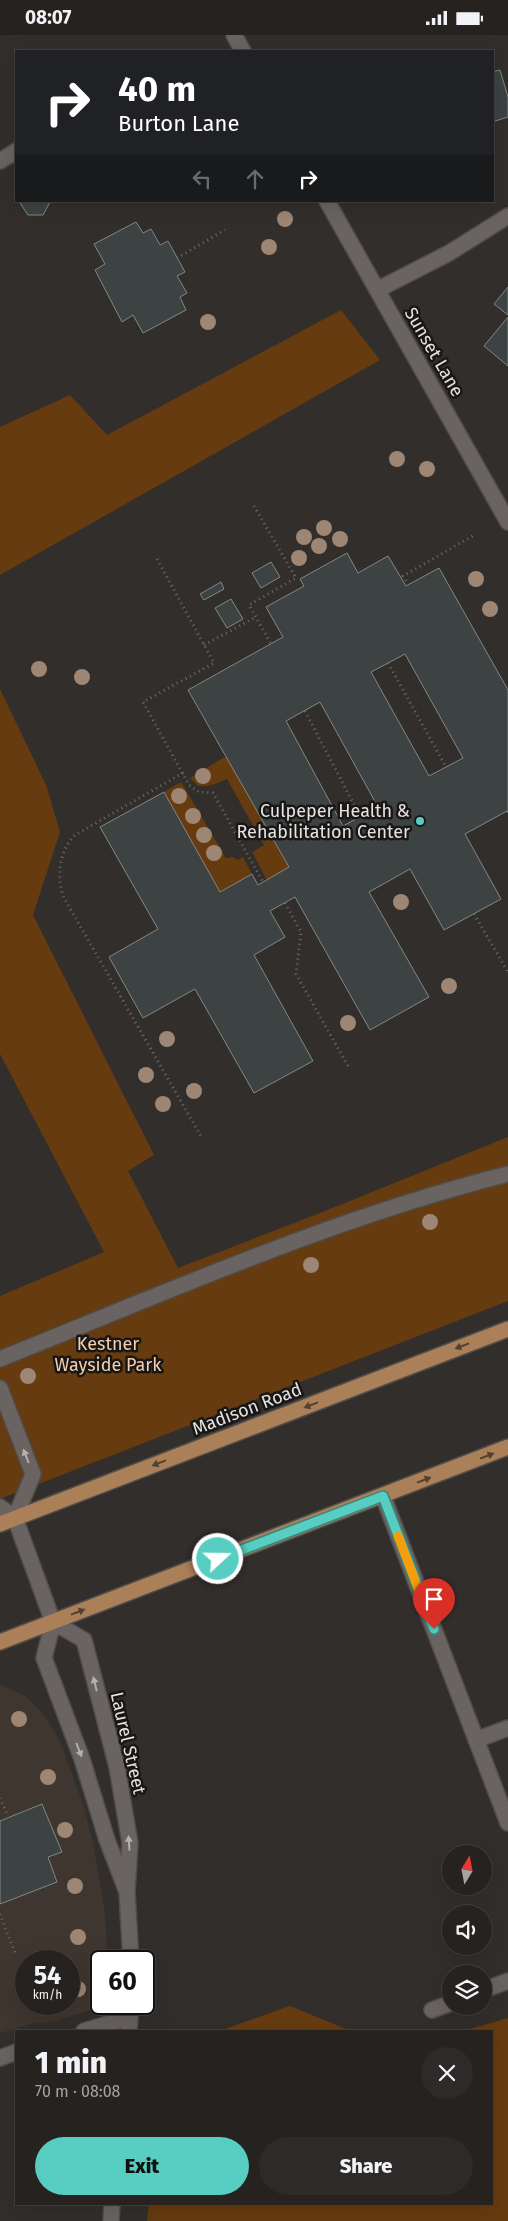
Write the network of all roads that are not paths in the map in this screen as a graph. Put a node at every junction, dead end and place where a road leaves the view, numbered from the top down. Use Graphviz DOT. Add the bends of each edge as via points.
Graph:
graph roads {
  1 [pos="234,35"];
  2 [pos="242,50"];
  3 [pos="15,152"];
  4 [pos="0,161"];
  5 [pos="328,202"];
  6 [pos="508,216"];
  7 [pos="377,290"];
  8 [pos="506,512"];
  9 [pos="508,1174"];
  10 [pos="508,1329"];
  11 [pos="0,1359"];
  12 [pos="0,1388"];
  13 [pos="508,1447"];
  14 [pos="383,1496"];
  15 [pos="0,1507"];
  16 [pos="16,1518"];
  17 [pos="0,1524"];
  18 [pos="53,1622"];
  19 [pos="0,1642"];
  20 [pos="508,1728"];
  21 [pos="476,1740"];
  22 [pos="508,1823"];
  23 [pos="127,1891"];
  24 [pos="130,1950"];
  25 [pos="508,1981"];
  26 [pos="492,1987"];
  27 [pos="442,2006"];
  28 [pos="432,2010"];
  29 [pos="130,2017"];
  30 [pos="87,2030"];
  31 [pos="15,2053"];
  32 [pos="0,2058"];
  33 [pos="112,2205"];
  34 [pos="111,2221"];
  1 -- 2 [label="street"];
  3 -- 4 [label="street"];
  5 -- 7 [label="street, Sunset Lane"];
  6 -- 7 [label="street" via="449,253"];
  7 -- 8 [label="street, Sunset Lane"];
  9 -- 11 [label="street" via="389,1208 230,1266"];
  10 -- 16 [label="main road, Madison Road, one-way"];
  16 -- 12 [label="street, one-way" via="33,1474"];
  14 -- 13 [label="main road, one-way"];
  18 -- 14 [label="main road, one-way"];
  14 -- 21 [label="street"];
  15 -- 16 [label="street"];
  16 -- 17 [label="main road, Madison Road"];
  16 -- 18 [label="street"];
  18 -- 19 [label="main road"];
  18 -- 23 [label="street, Laurel Street, one-way" via="44,1658"];
  23 -- 18 [label="street, Laurel Street, one-way" via="130,1843 116,1767 84,1640"];
  20 -- 21 [label="street"];
  21 -- 22 [label="street"];
  23 -- 24 [label="street, Laurel Street"];
  25 -- 26 [label="street"];
  27 -- 28 [label="street"];
  29 -- 30 [label="street"];
  31 -- 32 [label="street"];
  33 -- 34 [label="street"];
}
